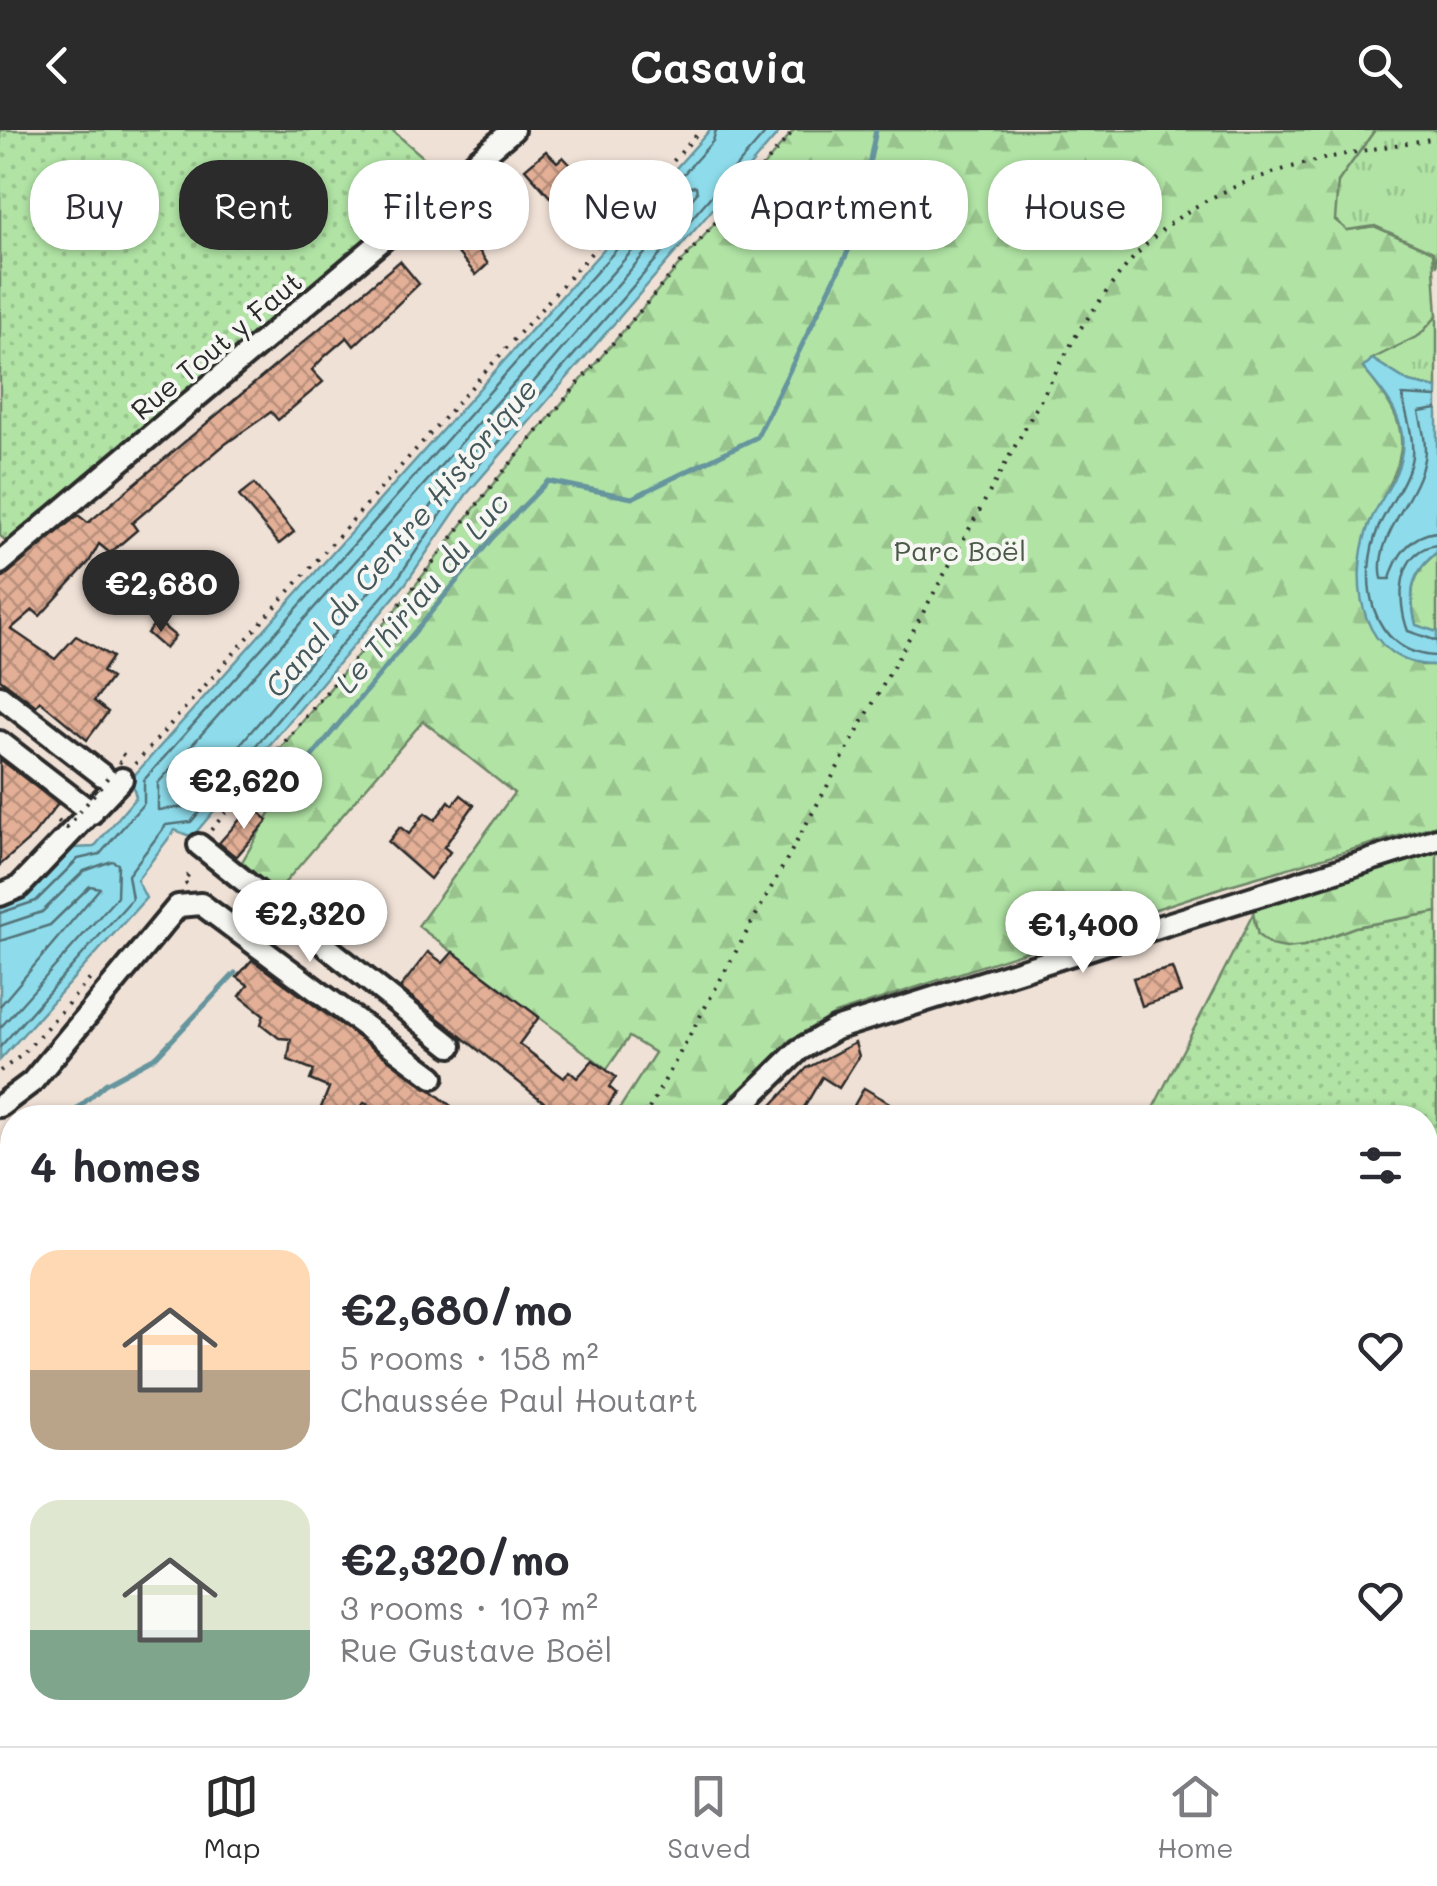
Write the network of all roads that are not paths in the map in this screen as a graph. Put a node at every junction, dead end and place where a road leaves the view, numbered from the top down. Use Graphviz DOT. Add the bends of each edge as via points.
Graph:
graph roads {
  1 [pos="514,130"];
  2 [pos="0,563"];
  3 [pos="0,696"];
  4 [pos="0,742"];
  5 [pos="92,814"];
  6 [pos="1437,840"];
  7 [pos="199,845"];
  8 [pos="0,894"];
  9 [pos="452,1046"];
  10 [pos="433,1077"];
  11 [pos="1,1105"];
  12 [pos="742,1105"];
  1 -- 2 [label="street, Rue Tout y Faut"];
  3 -- 5 [label="street" via="119,782"];
  4 -- 5 [label="street"];
  5 -- 8 [label="street" via="19,887"];
  6 -- 12 [label="street" via="835,1028 798,1050"];
  7 -- 9 [label="street"];
  10 -- 11 [label="street" via="202,904 178,906 32,1082"];
}
